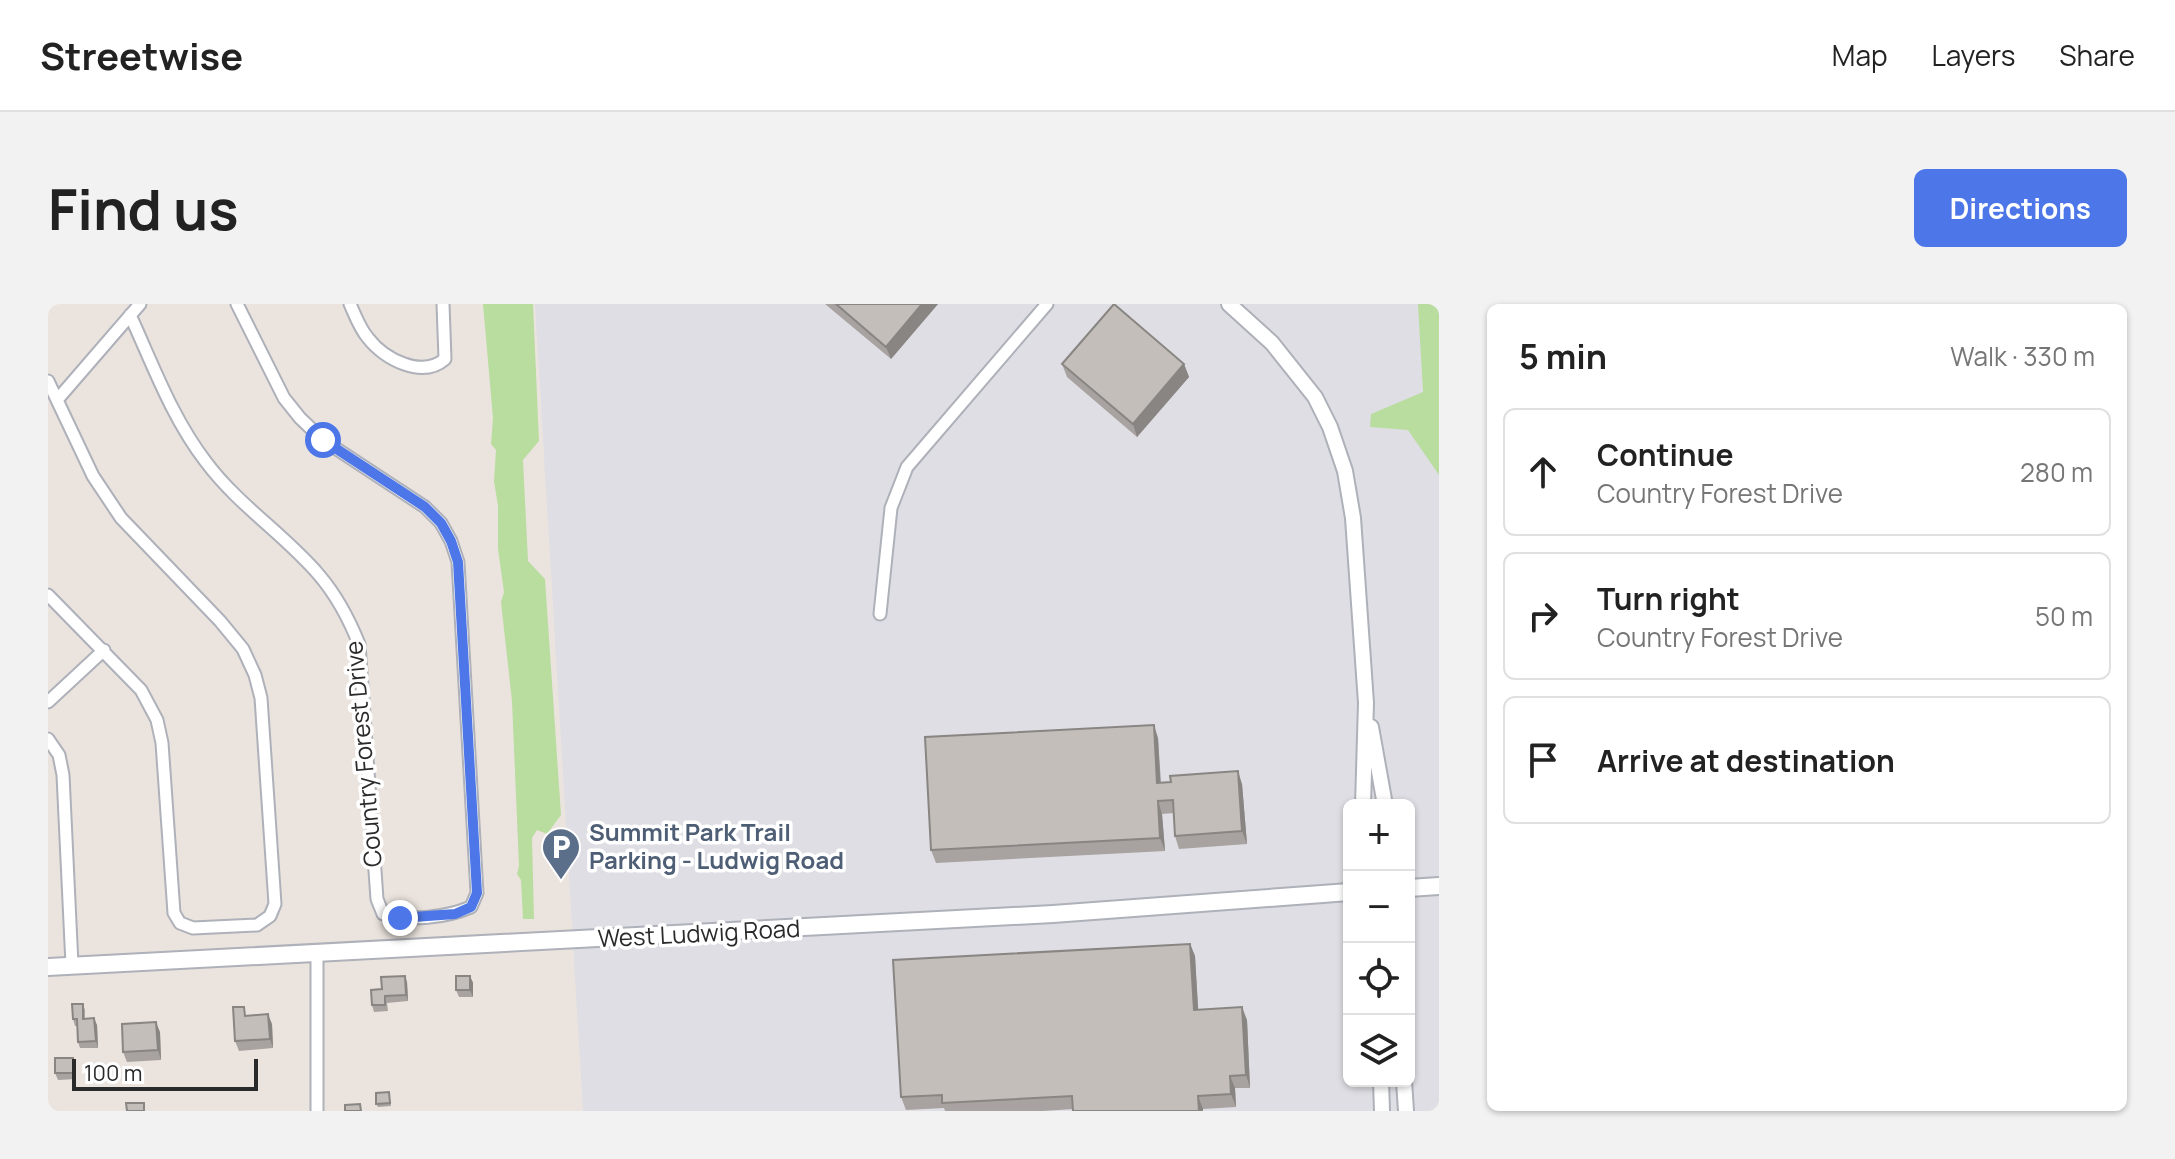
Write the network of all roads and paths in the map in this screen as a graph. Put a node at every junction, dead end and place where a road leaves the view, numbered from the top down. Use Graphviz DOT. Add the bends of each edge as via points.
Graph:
graph roads {
  1 [pos="140,304"];
  2 [pos="237,304"];
  3 [pos="350,304"];
  4 [pos="443,304"];
  5 [pos="1047,304"];
  6 [pos="1229,304"];
  7 [pos="130,315"];
  8 [pos="48,381"];
  9 [pos="57,400"];
  10 [pos="48,595"];
  11 [pos="880,614"];
  12 [pos="104,650"];
  13 [pos="48,702"];
  14 [pos="1366,703"];
  15 [pos="48,739"];
  16 [pos="1363,799"];
  17 [pos="1384,799"];
  18 [pos="1439,886"];
  19 [pos="1415,888"];
  20 [pos="1343,892"];
  21 [pos="317,953"];
  22 [pos="72,965"];
  23 [pos="48,967"];
  24 [pos="1381,1087"];
  25 [pos="1404,1087"];
  26 [pos="317,1111"];
  27 [pos="1382,1111"];
  28 [pos="1406,1111"];
  1 -- 7 [label="street"];
  2 -- 7 [label="street, Country Forest Drive" via="284,398 300,418 323,440 425,507 451,541 458,562 477,893 471,907 455,914 383,914 377,899 359,644 347,614 318,574 206,463 173,410"];
  3 -- 4 [label="street" via="379,348 414,368 428,369 445,359"];
  5 -- 11 [label="street" via="907,467 891,508"];
  6 -- 14 [label="street" via="1295,368 1330,427 1353,518"];
  7 -- 9 [label="street"];
  8 -- 9 [label="street"];
  9 -- 12 [label="street" via="93,476 121,518 220,621 243,649 255,675 275,904 270,916 257,925 193,928 180,923 174,913 157,720 141,690"];
  10 -- 12 [label="street"];
  12 -- 13 [label="street"];
  14 -- 16 [label="street"];
  14 -- 17 [label="street"];
  15 -- 22 [label="street" via="63,775"];
  18 -- 19 [label="main road"];
  20 -- 21 [label="main road, West Ludwig Road" via="1053,914"];
  21 -- 22 [label="main road, West Ludwig Road"];
  21 -- 26 [label="street"];
  22 -- 23 [label="main road, West Ludwig Road"];
  24 -- 27 [label="street"];
  25 -- 28 [label="street"];
}
